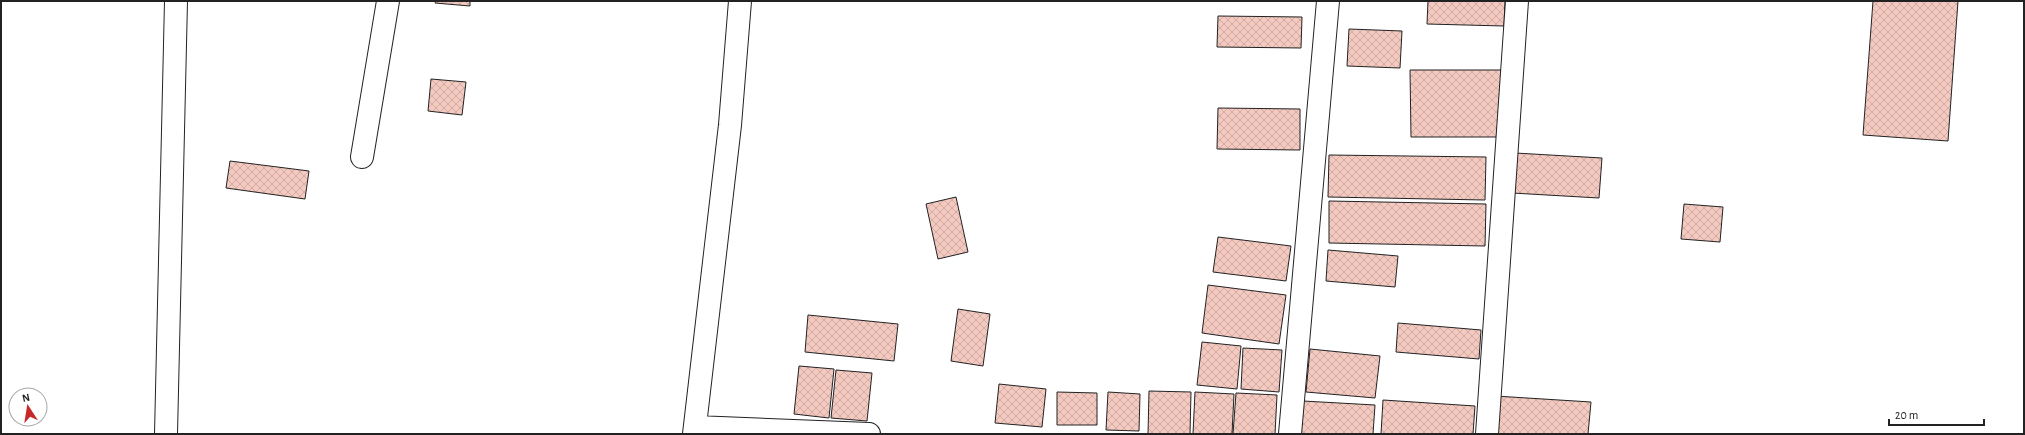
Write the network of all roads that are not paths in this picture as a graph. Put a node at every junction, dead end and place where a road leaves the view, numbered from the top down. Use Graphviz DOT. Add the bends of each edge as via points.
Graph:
graph roads {
  1 [pos="176,1"];
  2 [pos="388,1"];
  3 [pos="740,1"];
  4 [pos="1328,1"];
  5 [pos="1517,1"];
  6 [pos="362,157"];
  7 [pos="695,430"];
  8 [pos="166,434"];
  9 [pos="869,434"];
  10 [pos="1290,434"];
  11 [pos="1487,434"];
  1 -- 8 [label="street"];
  2 -- 6 [label="street"];
  3 -- 7 [label="street" via="730,125"];
  4 -- 10 [label="street"];
  5 -- 11 [label="street"];
  7 -- 9 [label="street"];
}
